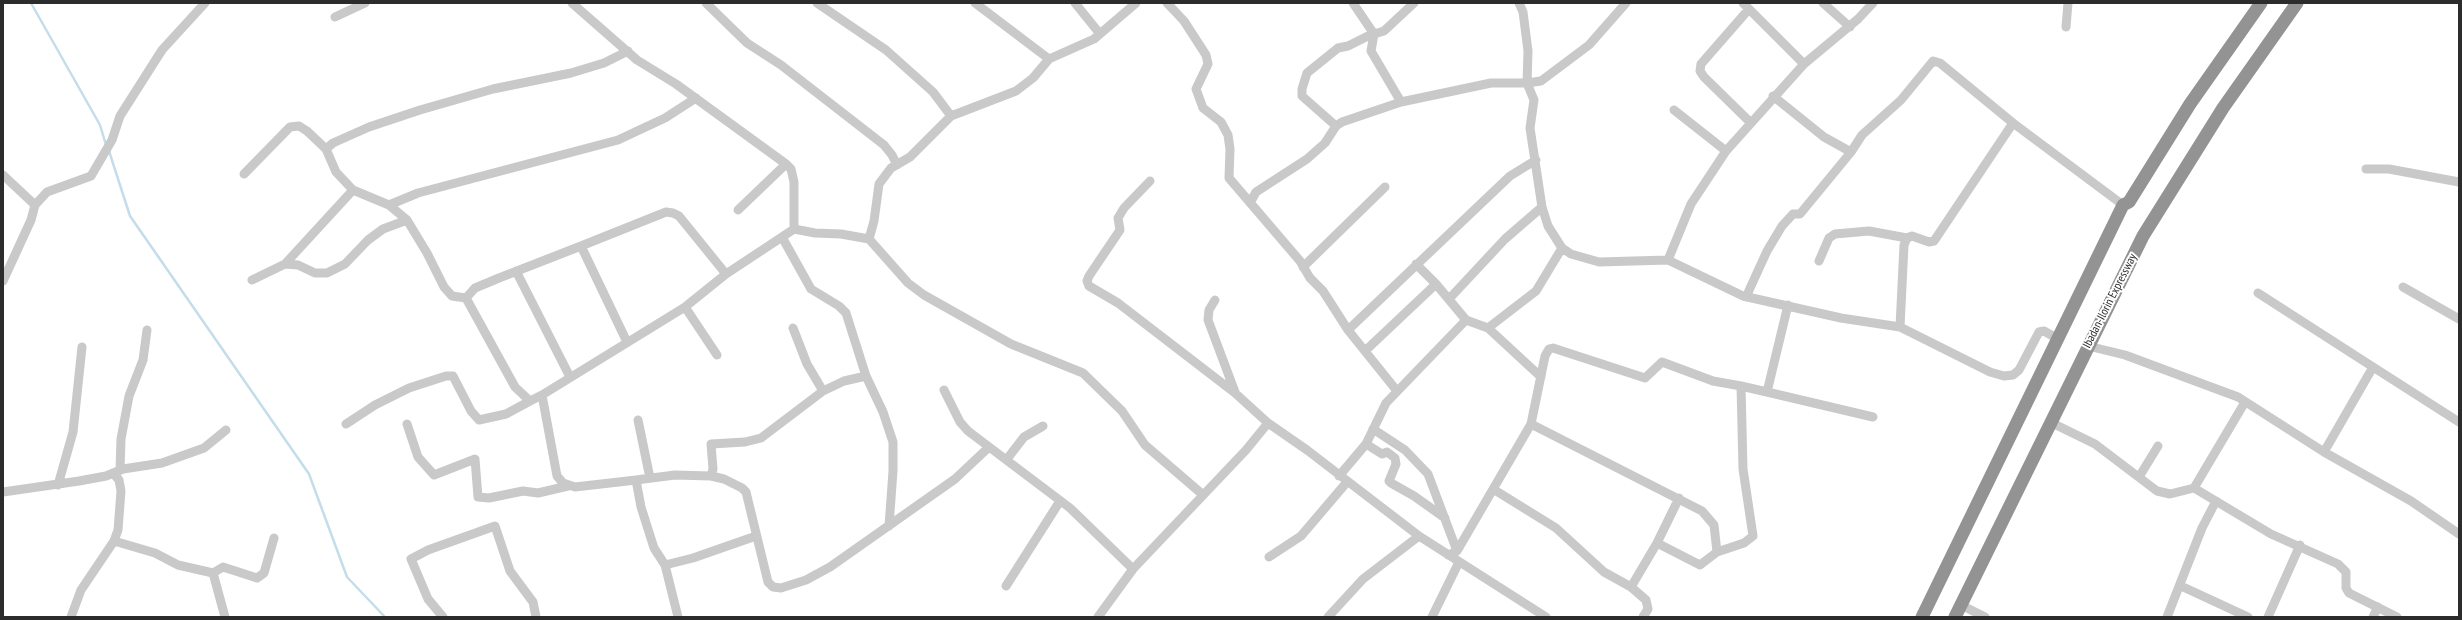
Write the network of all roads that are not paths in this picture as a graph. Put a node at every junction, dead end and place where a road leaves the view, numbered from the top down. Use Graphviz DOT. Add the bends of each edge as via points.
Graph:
graph roads {
  1 [pos="205,3"];
  2 [pos="365,3"];
  3 [pos="572,3"];
  4 [pos="706,3"];
  5 [pos="819,3"];
  6 [pos="975,3"];
  7 [pos="1075,3"];
  8 [pos="1136,3"];
  9 [pos="1167,3"];
  10 [pos="1353,3"];
  11 [pos="1414,3"];
  12 [pos="1519,3"];
  13 [pos="1626,3"];
  14 [pos="1823,3"];
  15 [pos="1873,3"];
  16 [pos="2068,3"];
  17 [pos="2297,3"];
  18 [pos="2255,5"];
  19 [pos="1746,6"];
  20 [pos="335,17"];
  21 [pos="1850,27"];
  22 [pos="2066,27"];
  23 [pos="1100,34"];
  24 [pos="1373,34"];
  25 [pos="628,51"];
  26 [pos="1049,59"];
  27 [pos="1804,64"];
  28 [pos="1527,83"];
  29 [pos="1773,96"];
  30 [pos="696,98"];
  31 [pos="1401,102"];
  32 [pos="1674,110"];
  33 [pos="951,116"];
  34 [pos="1751,123"];
  35 [pos="2013,123"];
  36 [pos="1336,126"];
  37 [pos="326,149"];
  38 [pos="1726,151"];
  39 [pos="1851,152"];
  40 [pos="1536,160"];
  41 [pos="786,164"];
  42 [pos="897,165"];
  43 [pos="2366,169"];
  44 [pos="244,174"];
  45 [pos="3,175"];
  46 [pos="1150,181"];
  47 [pos="2459,182"];
  48 [pos="1385,188"];
  49 [pos="353,190"];
  50 [pos="389,204"];
  51 [pos="1250,204"];
  52 [pos="35,205"];
  53 [pos="2123,205"];
  54 [pos="1542,207"];
  55 [pos="738,210"];
  56 [pos="406,220"];
  57 [pos="794,229"];
  58 [pos="782,237"];
  59 [pos="1908,238"];
  60 [pos="869,239"];
  61 [pos="581,246"];
  62 [pos="1562,248"];
  63 [pos="1668,260"];
  64 [pos="1820,261"];
  65 [pos="285,264"];
  66 [pos="1416,264"];
  67 [pos="1303,266"];
  68 [pos="516,271"];
  69 [pos="726,274"];
  70 [pos="252,280"];
  71 [pos="3,281"];
  72 [pos="1436,284"];
  73 [pos="2403,287"];
  74 [pos="2258,293"];
  75 [pos="1746,297"];
  76 [pos="466,298"];
  77 [pos="1449,298"];
  78 [pos="1215,300"];
  79 [pos="1788,306"];
  80 [pos="685,307"];
  81 [pos="2459,319"];
  82 [pos="1466,320"];
  83 [pos="1900,327"];
  84 [pos="793,328"];
  85 [pos="1488,328"];
  86 [pos="147,330"];
  87 [pos="1348,330"];
  88 [pos="2058,339"];
  89 [pos="627,342"];
  90 [pos="2088,346"];
  91 [pos="82,347"];
  92 [pos="1365,351"];
  93 [pos="717,355"];
  94 [pos="2373,366"];
  95 [pos="866,376"];
  96 [pos="570,377"];
  97 [pos="1541,377"];
  98 [pos="1741,386"];
  99 [pos="944,390"];
  100 [pos="823,391"];
  101 [pos="1397,391"];
  102 [pos="1767,392"];
  103 [pos="1235,393"];
  104 [pos="542,395"];
  105 [pos="530,401"];
  106 [pos="2245,402"];
  107 [pos="1873,416"];
  108 [pos="638,420"];
  109 [pos="2050,422"];
  110 [pos="2459,422"];
  111 [pos="1268,423"];
  112 [pos="346,424"];
  113 [pos="407,424"];
  114 [pos="1531,424"];
  115 [pos="1043,426"];
  116 [pos="1373,429"];
  117 [pos="226,430"];
  118 [pos="1366,444"];
  119 [pos="2158,446"];
  120 [pos="988,448"];
  121 [pos="2324,452"];
  122 [pos="1007,459"];
  123 [pos="117,472"];
  124 [pos="712,476"];
  125 [pos="2138,477"];
  126 [pos="650,478"];
  127 [pos="1343,479"];
  128 [pos="636,480"];
  129 [pos="58,485"];
  130 [pos="568,486"];
  131 [pos="2194,488"];
  132 [pos="1493,489"];
  133 [pos="3,492"];
  134 [pos="1202,494"];
  135 [pos="1679,498"];
  136 [pos="2216,501"];
  137 [pos="1060,502"];
  138 [pos="1445,518"];
  139 [pos="889,526"];
  140 [pos="2459,534"];
  141 [pos="756,536"];
  142 [pos="1419,536"];
  143 [pos="274,538"];
  144 [pos="114,542"];
  145 [pos="1657,543"];
  146 [pos="2300,545"];
  147 [pos="1718,552"];
  148 [pos="1452,553"];
  149 [pos="1269,557"];
  150 [pos="1459,562"];
  151 [pos="665,564"];
  152 [pos="1133,569"];
  153 [pos="213,572"];
  154 [pos="1006,586"];
  155 [pos="2181,586"];
  156 [pos="1631,587"];
  157 [pos="1961,605"];
  158 [pos="2378,607"];
  159 [pos="71,617"];
  160 [pos="225,617"];
  161 [pos="443,617"];
  162 [pos="536,617"];
  163 [pos="678,617"];
  164 [pos="1098,617"];
  165 [pos="1328,617"];
  166 [pos="1432,617"];
  167 [pos="1546,617"];
  168 [pos="1642,617"];
  169 [pos="1922,617"];
  170 [pos="1955,617"];
  171 [pos="1985,617"];
  172 [pos="2167,617"];
  173 [pos="2248,617"];
  174 [pos="2268,617"];
  175 [pos="2373,617"];
  176 [pos="2397,617"];
  1 -- 52 [label="street" via="162,50 120,116 112,140 91,176 47,192"];
  2 -- 20 [label="street"];
  3 -- 25 [label="street"];
  4 -- 42 [label="street" via="747,43 781,65 884,145"];
  5 -- 33 [label="street" via="886,50 933,92"];
  6 -- 26 [label="street"];
  7 -- 23 [label="street"];
  8 -- 23 [label="street"];
  9 -- 51 [label="street" via="1184,21 1206,55 1208,64 1196,89 1198,100 1203,108 1221,122 1228,135 1229,178"];
  10 -- 24 [label="street"];
  11 -- 24 [label="street" via="1384,31"];
  12 -- 28 [label="street" via="1523,12 1528,50"];
  13 -- 28 [label="street" via="1580,53 1546,78"];
  14 -- 21 [label="street"];
  15 -- 21 [label="street"];
  16 -- 22 [label="street"];
  17 -- 90 [label="highway, Ibadan-Ilorin Expressway" via="2223,108 2162,204 2143,236"];
  18 -- 53 [label="highway" via="2129,202"];
  19 -- 27 [label="street"];
  19 -- 34 [label="street" via="1701,64 1700,70"];
  21 -- 27 [label="street"];
  23 -- 26 [label="street"];
  24 -- 31 [label="street" via="1371,51"];
  24 -- 36 [label="street" via="1338,48 1307,73 1302,96"];
  25 -- 30 [label="street" via="637,60"];
  25 -- 37 [label="street" via="604,63 571,74 493,89 420,110 369,127 334,142"];
  26 -- 33 [label="street" via="1033,78 1010,94"];
  27 -- 29 [label="street"];
  28 -- 31 [label="street" via="1491,83"];
  28 -- 40 [label="street" via="1534,100 1530,128"];
  29 -- 34 [label="street"];
  29 -- 39 [label="street" via="1824,137"];
  30 -- 41 [label="street"];
  30 -- 50 [label="street" via="665,118 618,140 418,193"];
  31 -- 36 [label="street"];
  32 -- 38 [label="street"];
  33 -- 42 [label="street" via="910,157"];
  34 -- 38 [label="street"];
  35 -- 39 [label="street" via="1984,96 1936,61 1901,100 1862,135"];
  35 -- 53 [label="street"];
  35 -- 59 [label="street" via="1934,241 1929,242 1912,236"];
  36 -- 51 [label="street" via="1325,143 1307,159 1256,192"];
  37 -- 44 [label="street" via="299,126 290,127"];
  37 -- 49 [label="street" via="336,172"];
  38 -- 63 [label="street" via="1691,204"];
  39 -- 75 [label="street" via="1800,214 1793,214 1782,226 1767,251"];
  40 -- 54 [label="street"];
  40 -- 66 [label="street" via="1510,176"];
  41 -- 55 [label="street"];
  41 -- 57 [label="street" via="791,169 794,182"];
  42 -- 60 [label="street" via="884,174 878,184"];
  43 -- 47 [label="street" via="2389,170"];
  45 -- 52 [label="street"];
  46 -- 103 [label="street" via="1124,208 1118,218 1120,230 1089,276 1088,284 1123,307"];
  48 -- 67 [label="street"];
  49 -- 50 [label="street"];
  49 -- 65 [label="street"];
  50 -- 56 [label="street"];
  51 -- 67 [label="street"];
  52 -- 71 [label="street" via="31,220"];
  53 -- 88 [label="highway"];
  54 -- 62 [label="street" via="1548,226"];
  54 -- 77 [label="street" via="1514,230"];
  56 -- 65 [label="street" via="383,229 368,240 345,264 327,274 315,273 298,265"];
  56 -- 76 [label="street" via="444,287 452,296"];
  57 -- 58 [label="street"];
  57 -- 60 [label="street"];
  58 -- 69 [label="street"];
  58 -- 95 [label="street" via="811,289 846,313"];
  59 -- 64 [label="street" via="1869,231 1835,234 1829,238"];
  59 -- 83 [label="street" via="1904,245"];
  60 -- 134 [label="street" via="908,283 924,295 1011,344 1083,373 1122,411 1145,445"];
  61 -- 68 [label="street"];
  61 -- 69 [label="street" via="666,212 673,212"];
  61 -- 89 [label="street"];
  62 -- 63 [label="street" via="1571,254 1600,262"];
  62 -- 85 [label="street" via="1536,291"];
  63 -- 75 [label="street" via="1724,289"];
  65 -- 70 [label="street"];
  66 -- 72 [label="street"];
  66 -- 87 [label="street"];
  67 -- 87 [label="street"];
  68 -- 76 [label="street" via="475,288"];
  68 -- 96 [label="street"];
  69 -- 80 [label="street"];
  72 -- 77 [label="street"];
  72 -- 92 [label="street"];
  73 -- 81 [label="street"];
  74 -- 94 [label="street"];
  75 -- 79 [label="street"];
  76 -- 105 [label="street" via="515,386"];
  77 -- 82 [label="street"];
  78 -- 103 [label="street" via="1209,310 1208,320"];
  79 -- 83 [label="street" via="1841,318"];
  79 -- 102 [label="street"];
  80 -- 89 [label="street"];
  80 -- 93 [label="street"];
  82 -- 85 [label="street"];
  82 -- 101 [label="street"];
  83 -- 88 [label="street" via="1990,372 2004,376 2013,375 2019,370 2039,332 2044,331"];
  84 -- 100 [label="street"];
  85 -- 97 [label="street"];
  86 -- 123 [label="street" via="143,360 129,396"];
  87 -- 92 [label="street"];
  88 -- 169 [label="highway"];
  89 -- 96 [label="street"];
  90 -- 106 [label="street" via="2125,355 2177,373 2229,392"];
  90 -- 109 [label="highway, Ibadan-Ilorin Expressway"];
  91 -- 129 [label="street" via="73,432"];
  92 -- 101 [label="street"];
  94 -- 110 [label="street"];
  94 -- 121 [label="street"];
  95 -- 100 [label="street" via="844,381"];
  95 -- 139 [label="street" via="893,442"];
  96 -- 104 [label="street"];
  97 -- 98 [label="street" via="1545,356 1549,349 1553,348 1645,378 1662,362 1713,381"];
  97 -- 114 [label="street"];
  98 -- 102 [label="street"];
  98 -- 147 [label="street" via="1742,451 1753,536 1744,543"];
  99 -- 120 [label="street" via="960,422"];
  100 -- 124 [label="street" via="761,438 745,442 711,444"];
  101 -- 116 [label="street" via="1381,411"];
  102 -- 107 [label="street"];
  103 -- 111 [label="street"];
  104 -- 105 [label="street"];
  104 -- 130 [label="street" via="557,476"];
  105 -- 112 [label="street" via="506,414 479,420 471,412 453,376 446,376 409,388 375,405"];
  106 -- 121 [label="street"];
  106 -- 131 [label="street"];
  108 -- 126 [label="street"];
  109 -- 125 [label="street" via="2094,444"];
  109 -- 157 [label="highway, Ibadan-Ilorin Expressway"];
  111 -- 127 [label="street"];
  111 -- 134 [label="street" via="1246,450"];
  113 -- 130 [label="street" via="418,457 434,474 475,459 478,497 489,498 523,491 538,493"];
  114 -- 132 [label="street"];
  114 -- 135 [label="street"];
  115 -- 122 [label="street" via="1024,437"];
  116 -- 118 [label="street"];
  116 -- 138 [label="street" via="1405,450 1428,474"];
  117 -- 123 [label="street" via="213,442 192,453 162,463"];
  118 -- 127 [label="street"];
  118 -- 138 [label="street" via="1382,454 1387,452 1395,458 1396,464 1389,481"];
  119 -- 125 [label="street"];
  120 -- 122 [label="street"];
  120 -- 139 [label="street" via="955,479"];
  121 -- 140 [label="street" via="2411,501"];
  122 -- 137 [label="street"];
  123 -- 129 [label="street"];
  123 -- 144 [label="street" via="121,491 118,530"];
  124 -- 126 [label="street" via="675,475"];
  124 -- 141 [label="street" via="724,478 746,492"];
  125 -- 131 [label="street" via="2163,494"];
  126 -- 128 [label="street"];
  127 -- 142 [label="street"];
  127 -- 149 [label="street" via="1301,536"];
  128 -- 130 [label="street"];
  128 -- 151 [label="street" via="641,507 654,548"];
  129 -- 133 [label="street"];
  131 -- 136 [label="street"];
  132 -- 148 [label="street"];
  132 -- 156 [label="street" via="1556,528 1604,572"];
  134 -- 152 [label="street"];
  135 -- 145 [label="street"];
  135 -- 147 [label="street" via="1707,515 1714,525"];
  136 -- 146 [label="street" via="2271,534"];
  136 -- 155 [label="street" via="2202,528"];
  137 -- 152 [label="street" via="1084,520"];
  137 -- 154 [label="street"];
  138 -- 148 [label="street"];
  139 -- 141 [label="street" via="812,577 781,588 773,587 768,582"];
  141 -- 151 [label="street" via="693,558"];
  142 -- 148 [label="street"];
  142 -- 165 [label="street" via="1363,579"];
  143 -- 153 [label="street" via="262,577 257,578 223,567"];
  144 -- 153 [label="street" via="155,553 178,565"];
  144 -- 159 [label="street" via="81,590"];
  145 -- 147 [label="street" via="1700,565"];
  145 -- 156 [label="street"];
  146 -- 158 [label="street" via="2342,567 2346,572 2346,588 2349,593"];
  146 -- 174 [label="street"];
  148 -- 150 [label="street"];
  150 -- 166 [label="street"];
  150 -- 167 [label="street"];
  151 -- 163 [label="street"];
  152 -- 164 [label="street"];
  153 -- 160 [label="street"];
  155 -- 172 [label="street"];
  155 -- 173 [label="street"];
  156 -- 168 [label="street" via="1646,600 1648,609"];
  157 -- 170 [label="highway, Ibadan-Ilorin Expressway"];
  157 -- 171 [label="street"];
  158 -- 175 [label="street"];
  158 -- 176 [label="street"];
  161 -- 162 [label="street" via="428,599 411,559 428,550 495,526 510,571 533,602"];
}
